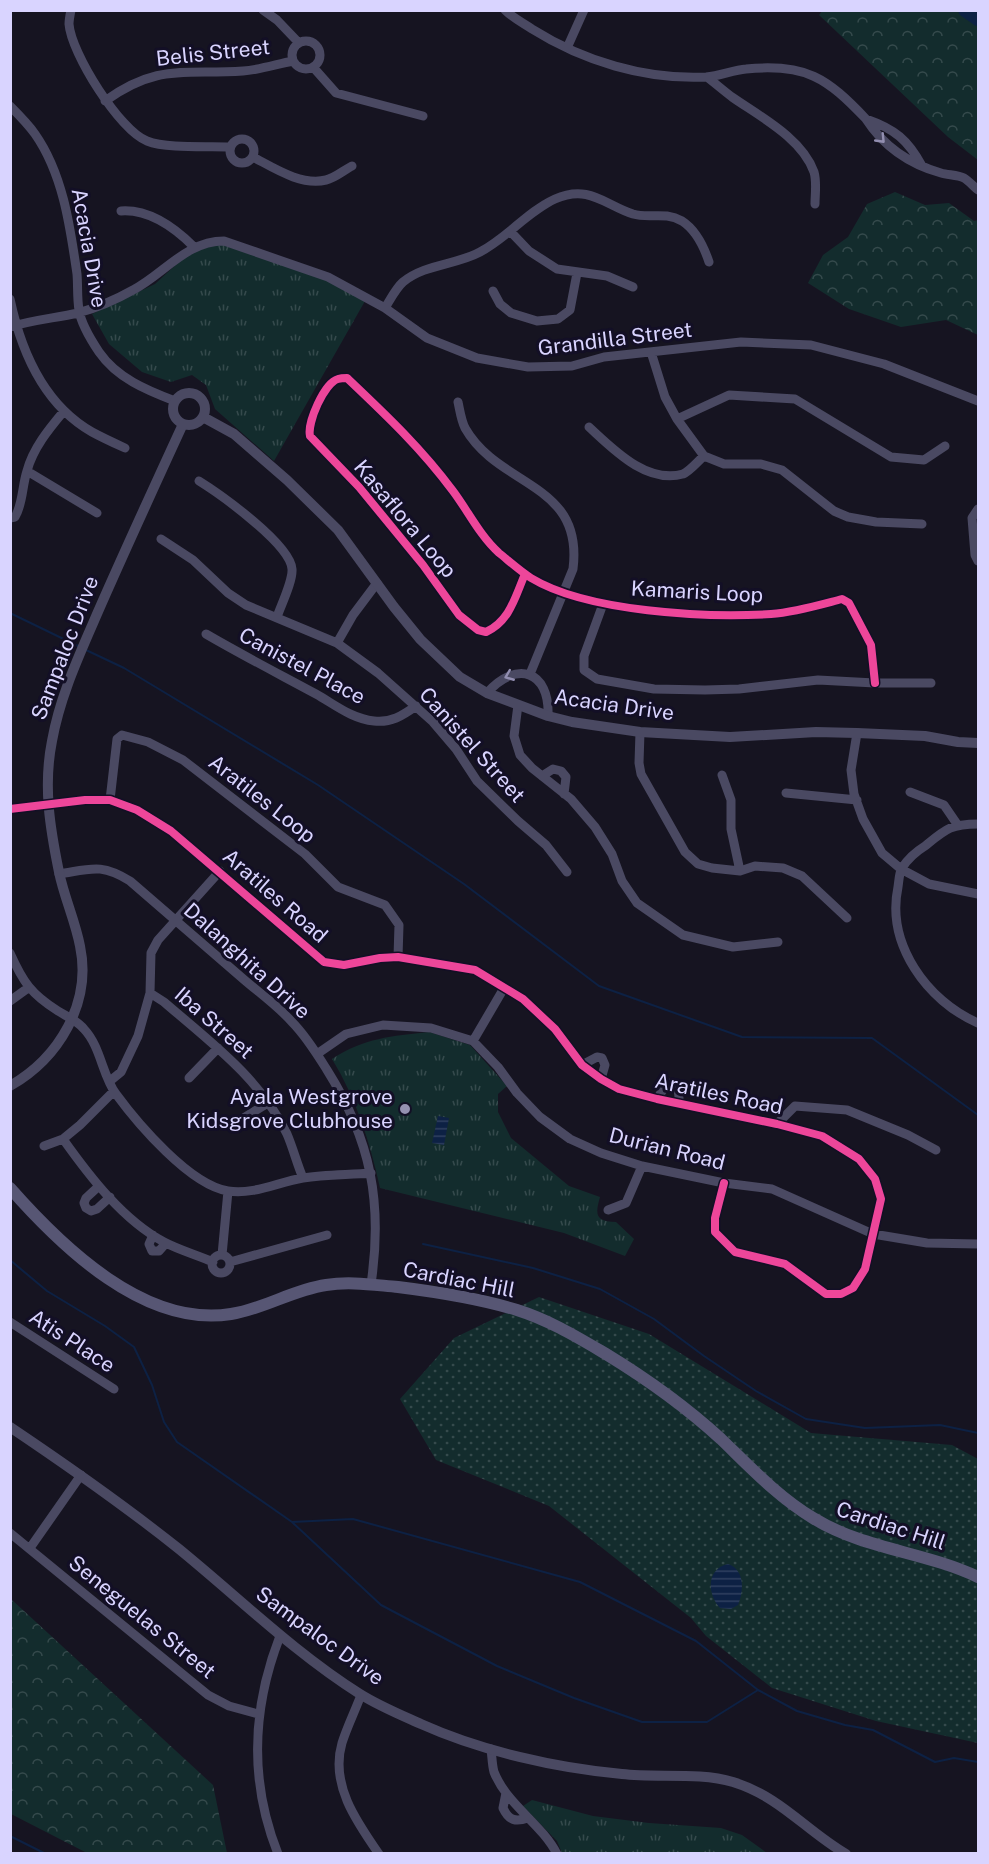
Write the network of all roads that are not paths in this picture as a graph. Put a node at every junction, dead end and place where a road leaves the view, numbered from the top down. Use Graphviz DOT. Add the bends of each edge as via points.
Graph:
graph roads {
  1 [pos="71,10"];
  2 [pos="263,10"];
  3 [pos="506,10"];
  4 [pos="584,10"];
  5 [pos="299,42"];
  6 [pos="567,48"];
  7 [pos="294,61"];
  8 [pos="313,67"];
  9 [pos="707,77"];
  10 [pos="105,101"];
  11 [pos="10,106"];
  12 [pos="423,116"];
  13 [pos="866,119"];
  14 [pos="230,147"];
  15 [pos="253,157"];
  16 [pos="352,166"];
  17 [pos="921,166"];
  18 [pos="978,190"];
  19 [pos="815,204"];
  20 [pos="121,211"];
  21 [pos="510,231"];
  22 [pos="194,247"];
  23 [pos="709,262"];
  24 [pos="577,273"];
  25 [pos="633,287"];
  26 [pos="493,291"];
  27 [pos="10,299"];
  28 [pos="385,308"];
  29 [pos="79,312"];
  30 [pos="13,326"];
  31 [pos="651,352"];
  32 [pos="175,401"];
  33 [pos="978,401"];
  34 [pos="458,402"];
  35 [pos="64,411"];
  36 [pos="203,417"];
  37 [pos="676,418"];
  38 [pos="183,423"];
  39 [pos="589,427"];
  40 [pos="945,446"];
  41 [pos="125,448"];
  42 [pos="704,456"];
  43 [pos="27,471"];
  44 [pos="199,481"];
  45 [pos="978,509"];
  46 [pos="97,513"];
  47 [pos="10,518"];
  48 [pos="922,524"];
  49 [pos="161,539"];
  50 [pos="978,561"];
  51 [pos="525,574"];
  52 [pos="377,583"];
  53 [pos="565,592"];
  54 [pos="603,604"];
  55 [pos="277,617"];
  56 [pos="206,634"];
  57 [pos="337,643"];
  58 [pos="530,674"];
  59 [pos="874,683"];
  60 [pos="931,683"];
  61 [pos="487,693"];
  62 [pos="518,705"];
  63 [pos="416,706"];
  64 [pos="548,716"];
  65 [pos="640,732"];
  66 [pos="857,733"];
  67 [pos="958,742"];
  68 [pos="978,743"];
  69 [pos="978,751"];
  70 [pos="722,775"];
  71 [pos="542,776"];
  72 [pos="910,792"];
  73 [pos="786,793"];
  74 [pos="564,794"];
  75 [pos="110,800"];
  76 [pos="857,800"];
  77 [pos="47,804"];
  78 [pos="10,809"];
  79 [pos="957,824"];
  80 [pos="978,824"];
  81 [pos="902,869"];
  82 [pos="220,871"];
  83 [pos="740,871"];
  84 [pos="567,872"];
  85 [pos="59,874"];
  86 [pos="978,894"];
  87 [pos="847,918"];
  88 [pos="175,920"];
  89 [pos="778,942"];
  90 [pos="10,953"];
  91 [pos="398,957"];
  92 [pos="28,988"];
  93 [pos="504,988"];
  94 [pos="150,993"];
  95 [pos="10,1000"];
  96 [pos="72,1020"];
  97 [pos="978,1023"];
  98 [pos="473,1041"];
  99 [pos="218,1048"];
  100 [pos="317,1054"];
  101 [pos="582,1065"];
  102 [pos="189,1078"];
  103 [pos="601,1079"];
  104 [pos="110,1081"];
  105 [pos="10,1086"];
  106 [pos="114,1091"];
  107 [pos="657,1099"];
  108 [pos="268,1103"];
  109 [pos="678,1104"];
  110 [pos="237,1122"];
  111 [pos="777,1124"];
  112 [pos="63,1139"];
  113 [pos="44,1146"];
  114 [pos="936,1150"];
  115 [pos="642,1166"];
  116 [pos="371,1173"];
  117 [pos="303,1178"];
  118 [pos="724,1183"];
  119 [pos="99,1186"];
  120 [pos="10,1188"];
  121 [pos="228,1191"];
  122 [pos="110,1197"];
  123 [pos="608,1210"];
  124 [pos="873,1234"];
  125 [pos="327,1235"];
  126 [pos="978,1244"];
  127 [pos="222,1255"];
  128 [pos="213,1262"];
  129 [pos="230,1262"];
  130 [pos="371,1284"];
  131 [pos="10,1322"];
  132 [pos="114,1389"];
  133 [pos="10,1427"];
  134 [pos="81,1475"];
  135 [pos="10,1533"];
  136 [pos="30,1548"];
  137 [pos="978,1577"];
  138 [pos="280,1636"];
  139 [pos="361,1695"];
  140 [pos="258,1714"];
  141 [pos="491,1749"];
  142 [pos="278,1854"];
  143 [pos="379,1854"];
  144 [pos="557,1854"];
  145 [pos="846,1854"];
  1 -- 10 [label="street" via="69,25 75,45"];
  2 -- 5 [label="street"];
  3 -- 6 [label="street"];
  4 -- 6 [label="street"];
  5 -- 7 [label="street" via="292,51"];
  5 -- 8 [label="street" via="308,41 316,46 320,55"];
  6 -- 9 [label="street" via="603,63 642,72"];
  7 -- 8 [label="street" via="304,68"];
  7 -- 10 [label="street, Belis Street" via="247,71 176,71 154,75"];
  8 -- 12 [label="street" via="336,93"];
  9 -- 13 [label="street" via="744,69 777,67 799,71 820,78 840,92"];
  9 -- 19 [label="street" via="777,128 801,152 814,172"];
  10 -- 14 [label="street" via="143,140"];
  11 -- 29 [label="street, Acacia Drive" via="35,133 63,194"];
  13 -- 17 [label="street, one-way" via="890,147"];
  13 -- 17 [label="street" via="902,136"];
  14 -- 15 [label="street" via="231,157 237,162 244,163"];
  14 -- 15 [label="street" via="236,140 247,139 253,146"];
  15 -- 16 [label="street" via="304,179 327,180"];
  17 -- 18 [label="street" via="964,178"];
  20 -- 22 [label="street" via="165,223"];
  21 -- 23 [label="street" via="555,199 598,197 635,214 672,216 684,222 703,245"];
  21 -- 24 [label="street" via="529,251 557,269"];
  21 -- 28 [label="street" via="480,252 422,271 402,282"];
  22 -- 28 [label="street, Grandilla Street" via="224,241 328,277"];
  22 -- 29 [label="street, Grandilla Street" via="152,280"];
  24 -- 25 [label="street" via="607,276"];
  24 -- 26 [label="street" via="570,310 558,319 537,321 511,313"];
  27 -- 30 [label="street"];
  28 -- 31 [label="street, Grandilla Street" via="427,338 477,358 528,367 572,366 604,357"];
  29 -- 30 [label="street, Grandilla Street"];
  29 -- 32 [label="street, Acacia Drive" via="99,353 116,370 135,384"];
  30 -- 35 [label="street" via="45,389"];
  31 -- 33 [label="street, Grandilla Street" via="741,342 811,345 884,364"];
  31 -- 37 [label="street"];
  32 -- 36 [label="street" via="184,393 194,393 205,408"];
  32 -- 38 [label="street" via="174,415"];
  34 -- 53 [label="street" via="466,429 480,448 550,498 568,522 575,555"];
  35 -- 41 [label="street" via="91,432"];
  35 -- 43 [label="street" via="34,450"];
  36 -- 38 [label="street" via="195,424"];
  36 -- 52 [label="street, Acacia Drive" via="234,434 287,480 338,530"];
  37 -- 40 [label="street" via="729,395 795,399 891,458 924,460"];
  37 -- 42 [label="street"];
  38 -- 77 [label="street, Sampaloc Drive" via="58,710 48,764"];
  39 -- 42 [label="street" via="636,466 661,476 684,473"];
  42 -- 48 [label="street" via="724,464 761,464 782,470 834,511 848,517"];
  43 -- 46 [label="street"];
  43 -- 47 [label="street" via="19,510"];
  44 -- 55 [label="street" via="252,520 289,558 292,574"];
  45 -- 50 [label="street" via="972,518"];
  49 -- 55 [label="street, Canistel Street" via="193,560 228,593"];
  51 -- 51 [label="street, Kasaflora Loop" via="496,551 411,438 384,412 347,378 328,386 313,414 310,436 359,487 459,615 478,630 486,632 498,627"];
  51 -- 53 [label="street, Kasaflora Loop"];
  52 -- 57 [label="street"];
  52 -- 61 [label="street, Acacia Drive" via="420,639 460,677"];
  53 -- 54 [label="street, Kamaris Loop"];
  53 -- 58 [label="street"];
  54 -- 59 [label="street, Kamaris Loop" via="739,615 772,614 842,599 849,603 871,645"];
  54 -- 59 [label="street, Kamaris Loop" via="584,656 584,670 597,680 654,689 705,690 818,680"];
  55 -- 57 [label="street, Canistel Street"];
  56 -- 63 [label="street, Canistel Place" via="360,719 389,721"];
  57 -- 63 [label="street, Canistel Street"];
  58 -- 61 [label="street, one-way" via="509,675"];
  58 -- 64 [label="street" via="546,690"];
  59 -- 60 [label="street"];
  61 -- 62 [label="street, Acacia Drive"];
  62 -- 64 [label="street, Acacia Drive"];
  62 -- 71 [label="street" via="514,736 520,755"];
  63 -- 84 [label="street, Canistel Street" via="456,749 489,795 546,845"];
  64 -- 65 [label="street, Acacia Drive"];
  65 -- 66 [label="street, Acacia Drive" via="730,737"];
  65 -- 83 [label="street" via="641,774 685,852 698,864"];
  66 -- 67 [label="street, Acacia Drive" via="925,736"];
  66 -- 76 [label="street" via="851,770"];
  67 -- 68 [label="street, Acacia Drive"];
  67 -- 69 [label="street, Acacia Drive"];
  70 -- 83 [label="street" via="731,800 731,829"];
  71 -- 74 [label="street"];
  71 -- 74 [label="street" via="553,769 561,771 566,777"];
  72 -- 79 [label="street" via="944,806"];
  73 -- 76 [label="street"];
  74 -- 89 [label="street" via="596,827 637,903 661,921 683,935 733,946"];
  75 -- 77 [label="street, Aratiles Road"];
  75 -- 82 [label="street, Aratiles Road" via="153,819"];
  75 -- 91 [label="street, Aratiles Loop" via="117,739 129,735 161,748 270,825 338,887 385,905 399,925"];
  76 -- 81 [label="street" via="882,853"];
  77 -- 78 [label="street, Aratiles Road"];
  77 -- 85 [label="street, Sampaloc Drive"];
  79 -- 80 [label="street"];
  79 -- 81 [label="street" via="918,851"];
  81 -- 86 [label="street" via="928,884"];
  81 -- 97 [label="street" via="895,899 901,944 915,970 936,994 964,1017"];
  82 -- 88 [label="street"];
  82 -- 91 [label="street, Aratiles Road" via="324,962 344,965"];
  83 -- 87 [label="street" via="756,866 783,868 802,876"];
  85 -- 88 [label="street, Dalanghita Drive" via="98,867 114,871"];
  85 -- 96 [label="street, Sampaloc Drive" via="81,948 81,989"];
  88 -- 94 [label="street" via="151,953"];
  88 -- 100 [label="street, Dalanghita Drive" via="292,1022"];
  90 -- 92 [label="street"];
  91 -- 93 [label="street, Aratiles Road" via="475,970"];
  92 -- 95 [label="street"];
  92 -- 96 [label="street"];
  93 -- 98 [label="street"];
  93 -- 101 [label="street, Aratiles Road" via="523,999 555,1029"];
  94 -- 99 [label="street, Iba Street"];
  94 -- 104 [label="street" via="130,1058 122,1072"];
  96 -- 104 [label="street" via="84,1028"];
  96 -- 105 [label="street, Sampaloc Drive" via="41,1064"];
  98 -- 100 [label="street" via="431,1028 384,1025 346,1034"];
  98 -- 115 [label="street, Durian Road" via="540,1117 570,1139"];
  99 -- 102 [label="street"];
  99 -- 108 [label="street, Iba Street" via="243,1070"];
  100 -- 116 [label="street, Dalanghita Drive" via="350,1110"];
  101 -- 103 [label="street, Aratiles Road"];
  101 -- 103 [label="street" via="597,1057 603,1059"];
  103 -- 107 [label="street, Aratiles Road" via="619,1089"];
  104 -- 106 [label="street"];
  106 -- 112 [label="street"];
  106 -- 121 [label="street" via="135,1119 192,1174"];
  107 -- 109 [label="street, Aratiles Road"];
  107 -- 109 [label="street" via="671,1083 679,1092"];
  108 -- 110 [label="street"];
  108 -- 117 [label="street, Iba Street" via="286,1134"];
  109 -- 111 [label="street, Aratiles Road"];
  111 -- 114 [label="street" via="795,1106 847,1110"];
  111 -- 124 [label="street, Aratiles Road" via="822,1136 859,1159 875,1179 881,1199"];
  112 -- 113 [label="street"];
  112 -- 119 [label="street"];
  115 -- 118 [label="street, Durian Road"];
  115 -- 123 [label="street" via="626,1203"];
  116 -- 117 [label="street"];
  116 -- 130 [label="street, Dalanghita Drive" via="375,1234"];
  117 -- 121 [label="street" via="274,1187"];
  118 -- 124 [label="street, Durian Road" via="772,1189"];
  118 -- 124 [label="street, Aratiles Road" via="715,1218 715,1232 720,1239 735,1252 785,1264 826,1294 842,1294 853,1288 865,1269"];
  119 -- 122 [label="street"];
  119 -- 122 [label="street" via="86,1198 86,1208 97,1209"];
  120 -- 130 [label="main road, Cardiac Hill" via="88,1263 142,1299 165,1309 209,1316 230,1314 325,1285"];
  121 -- 127 [label="street"];
  122 -- 128 [label="street" via="153,1235"];
  124 -- 126 [label="street, Durian Road" via="927,1243"];
  125 -- 129 [label="street"];
  127 -- 128 [label="street"];
  127 -- 129 [label="street"];
  128 -- 129 [label="street" via="215,1271 221,1273 229,1268"];
  130 -- 137 [label="main road, Cardiac Hill" via="480,1300 545,1321 661,1389 769,1486 810,1517 834,1531"];
  131 -- 132 [label="street, Atis Place"];
  133 -- 134 [label="street, Sampaloc Drive"];
  134 -- 136 [label="street"];
  134 -- 138 [label="street, Sampaloc Drive" via="179,1550"];
  135 -- 136 [label="street, Seneguelas Street"];
  136 -- 140 [label="street, Seneguelas Street" via="208,1695"];
  138 -- 139 [label="street, Sampaloc Drive"];
  138 -- 140 [label="street"];
  139 -- 141 [label="street, Sampaloc Drive" via="424,1725"];
  139 -- 143 [label="street" via="342,1742 340,1778 347,1802"];
  140 -- 142 [label="street" via="256,1752 262,1796"];
  141 -- 144 [label="street" via="494,1771 506,1793 503,1808 507,1816 519,1821 528,1818 552,1843"];
  141 -- 145 [label="street, Sampaloc Drive" via="566,1768 729,1781 779,1803"];
}
